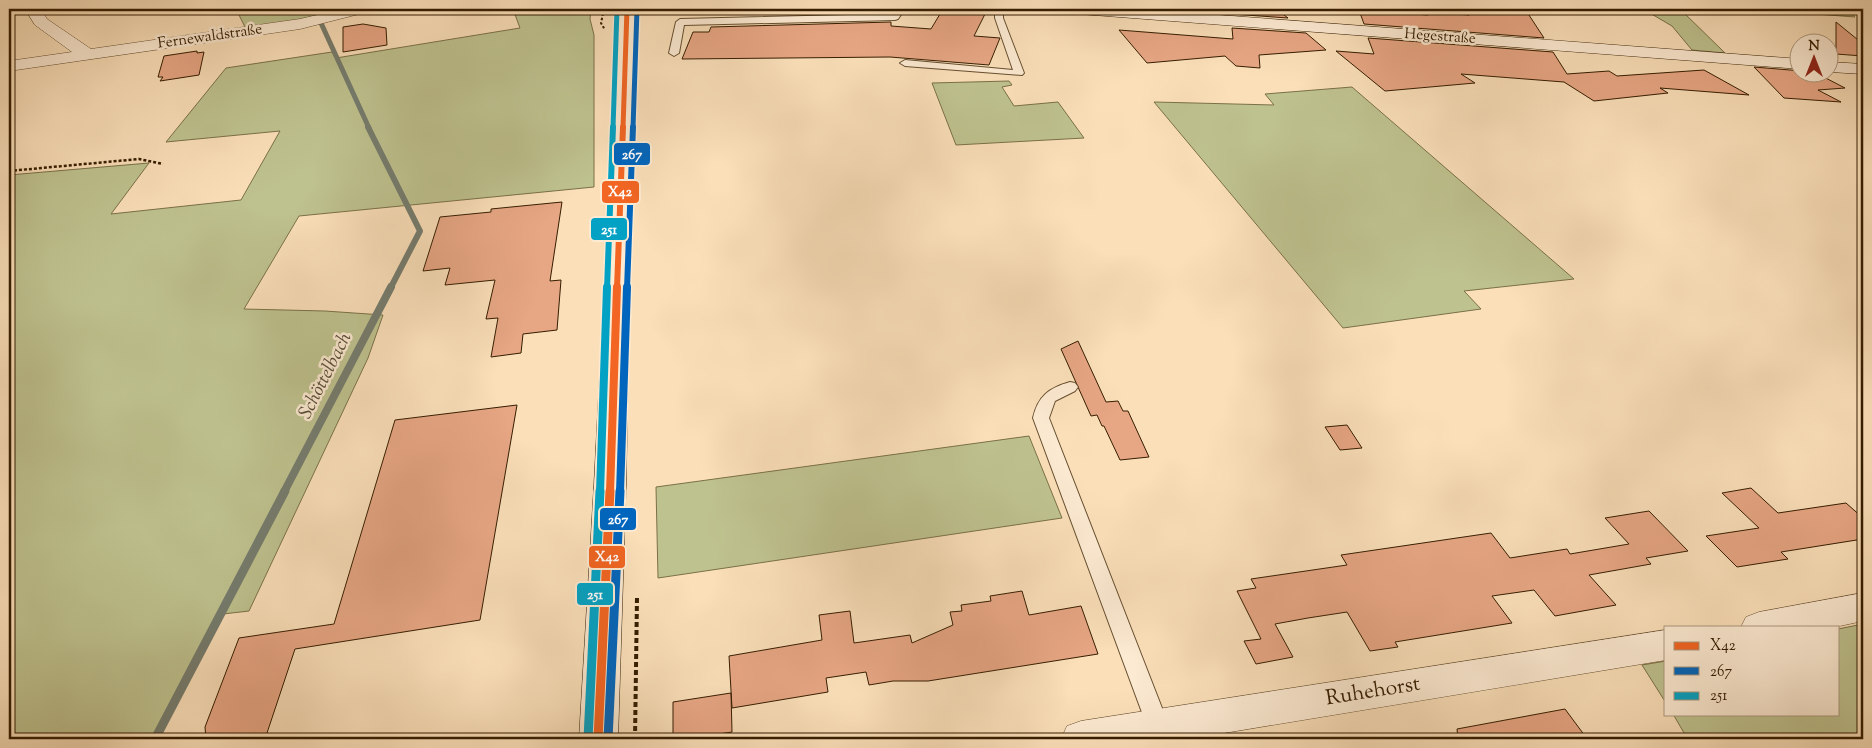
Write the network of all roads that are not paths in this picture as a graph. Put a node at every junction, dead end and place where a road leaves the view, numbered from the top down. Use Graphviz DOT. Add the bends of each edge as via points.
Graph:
graph roads {
  1 [pos="33,9"];
  2 [pos="361,9"];
  3 [pos="627,9"];
  4 [pos="901,9"];
  5 [pos="999,9"];
  6 [pos="1080,9"];
  7 [pos="674,53"];
  8 [pos="88,55"];
  9 [pos="905,63"];
  10 [pos="1790,63"];
  11 [pos="9,66"];
  12 [pos="1840,68"];
  13 [pos="1863,69"];
  14 [pos="1070,387"];
  15 [pos="1863,607"];
  16 [pos="1764,626"];
  17 [pos="1664,645"];
  18 [pos="1158,726"];
  19 [pos="598,739"];
  20 [pos="1081,739"];
  1 -- 8 [label="street" via="41,22"];
  2 -- 8 [label="street, Fernewaldstraße" via="300,24"];
  3 -- 19 [label="street"];
  4 -- 7 [label="lane" via="895,17 680,22"];
  5 -- 9 [label="lane" via="999,18 1019,73"];
  6 -- 10 [label="street, Hegestraße"];
  8 -- 11 [label="street, Fernewaldstraße"];
  12 -- 13 [label="street"];
  14 -- 18 [label="lane" via="1052,393 1041,418"];
  15 -- 16 [label="street"];
  17 -- 18 [label="street, Ruhehorst"];
  18 -- 20 [label="street, Ruhehorst"];
}
